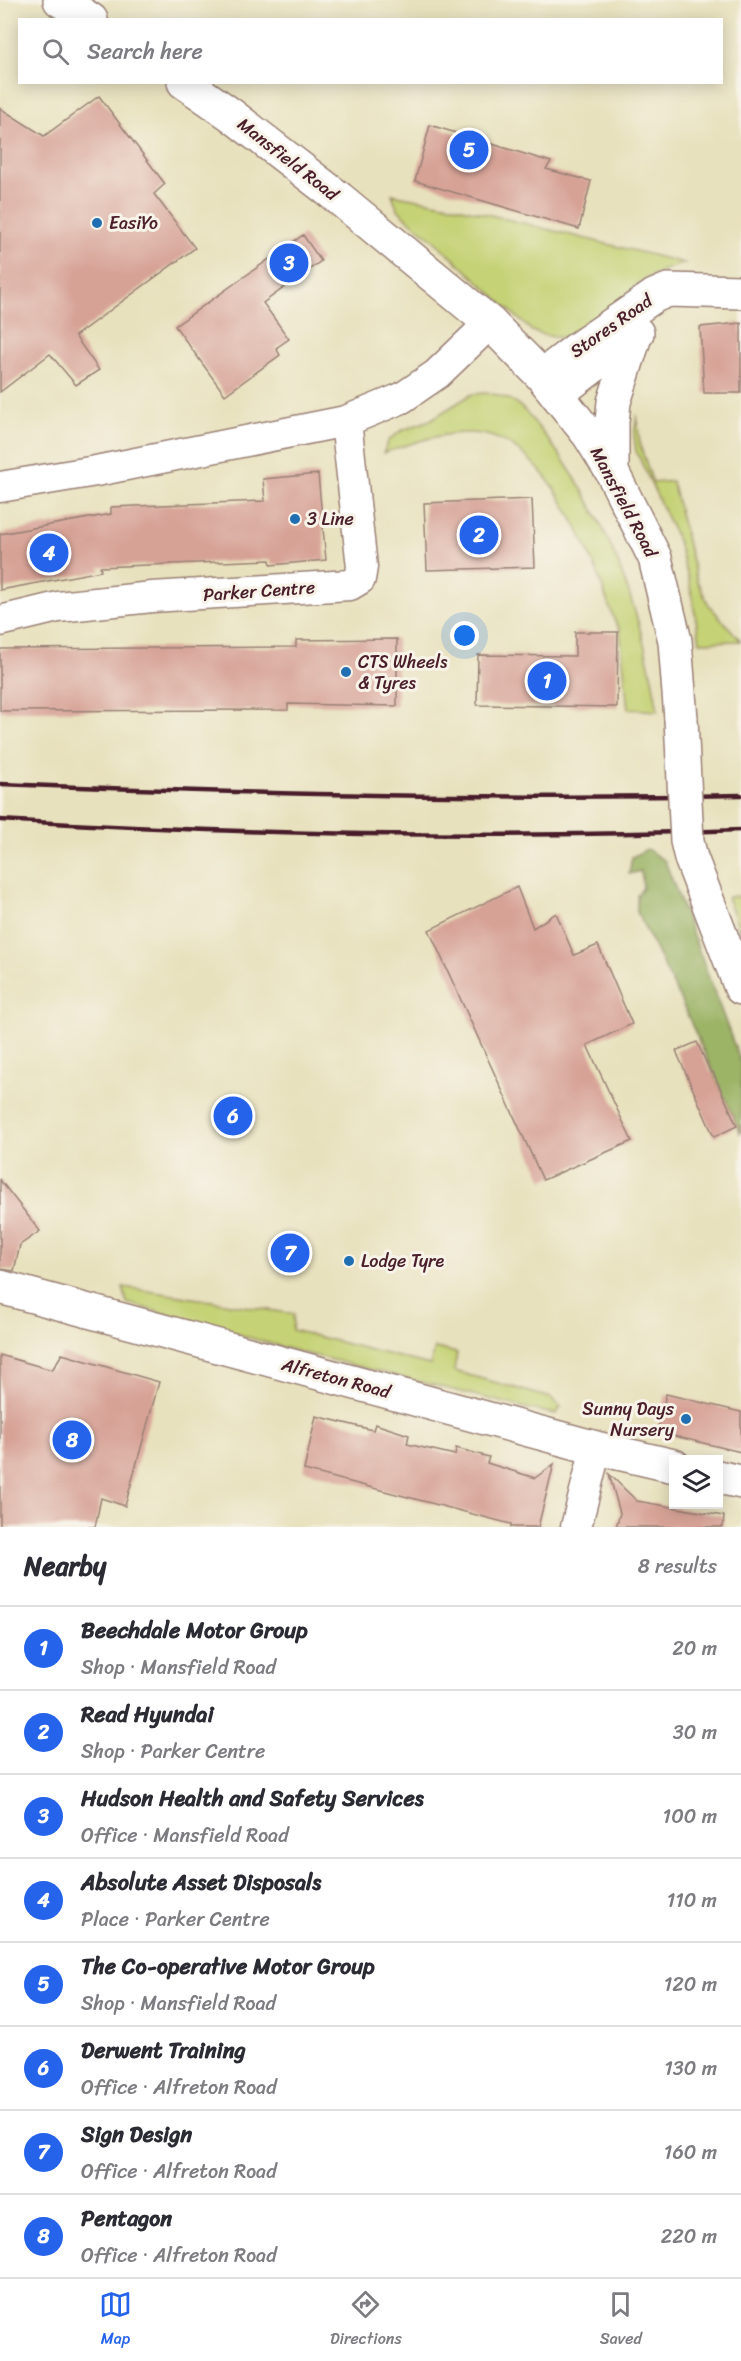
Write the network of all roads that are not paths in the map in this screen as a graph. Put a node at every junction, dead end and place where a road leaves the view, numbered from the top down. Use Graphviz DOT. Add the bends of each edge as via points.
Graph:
graph roads {
  1 [pos="60,0"];
  2 [pos="87,18"];
  3 [pos="187,84"];
  4 [pos="685,290"];
  5 [pos="741,292"];
  6 [pos="490,323"];
  7 [pos="636,333"];
  8 [pos="549,385"];
  9 [pos="346,421"];
  10 [pos="612,472"];
  11 [pos="0,487"];
  12 [pos="0,621"];
  13 [pos="741,988"];
  14 [pos="0,1287"];
  15 [pos="596,1448"];
  16 [pos="669,1465"];
  17 [pos="723,1478"];
  18 [pos="741,1482"];
  19 [pos="576,1527"];
  1 -- 2 [label="street"];
  3 -- 6 [label="street, Mansfield Road" via="340,199"];
  4 -- 5 [label="street, Stores Road"];
  4 -- 7 [label="street, Stores Road"];
  4 -- 8 [label="street, Stores Road" via="668,290 654,296 577,349"];
  6 -- 8 [label="street, Mansfield Road"];
  6 -- 9 [label="street" via="437,374 411,392"];
  7 -- 8 [label="street, Stores Road"];
  7 -- 10 [label="street" via="614,402"];
  8 -- 10 [label="street, Mansfield Road" via="589,435"];
  9 -- 11 [label="street"];
  9 -- 12 [label="street, Parker Centre" via="362,567 360,579 350,585 152,597 58,607"];
  10 -- 13 [label="street, Mansfield Road, bridge" via="655,558 665,592 675,641 687,841"];
  14 -- 15 [label="street, Alfreton Road"];
  15 -- 16 [label="street, Alfreton Road"];
  15 -- 19 [label="street"];
  17 -- 18 [label="street"];
}
